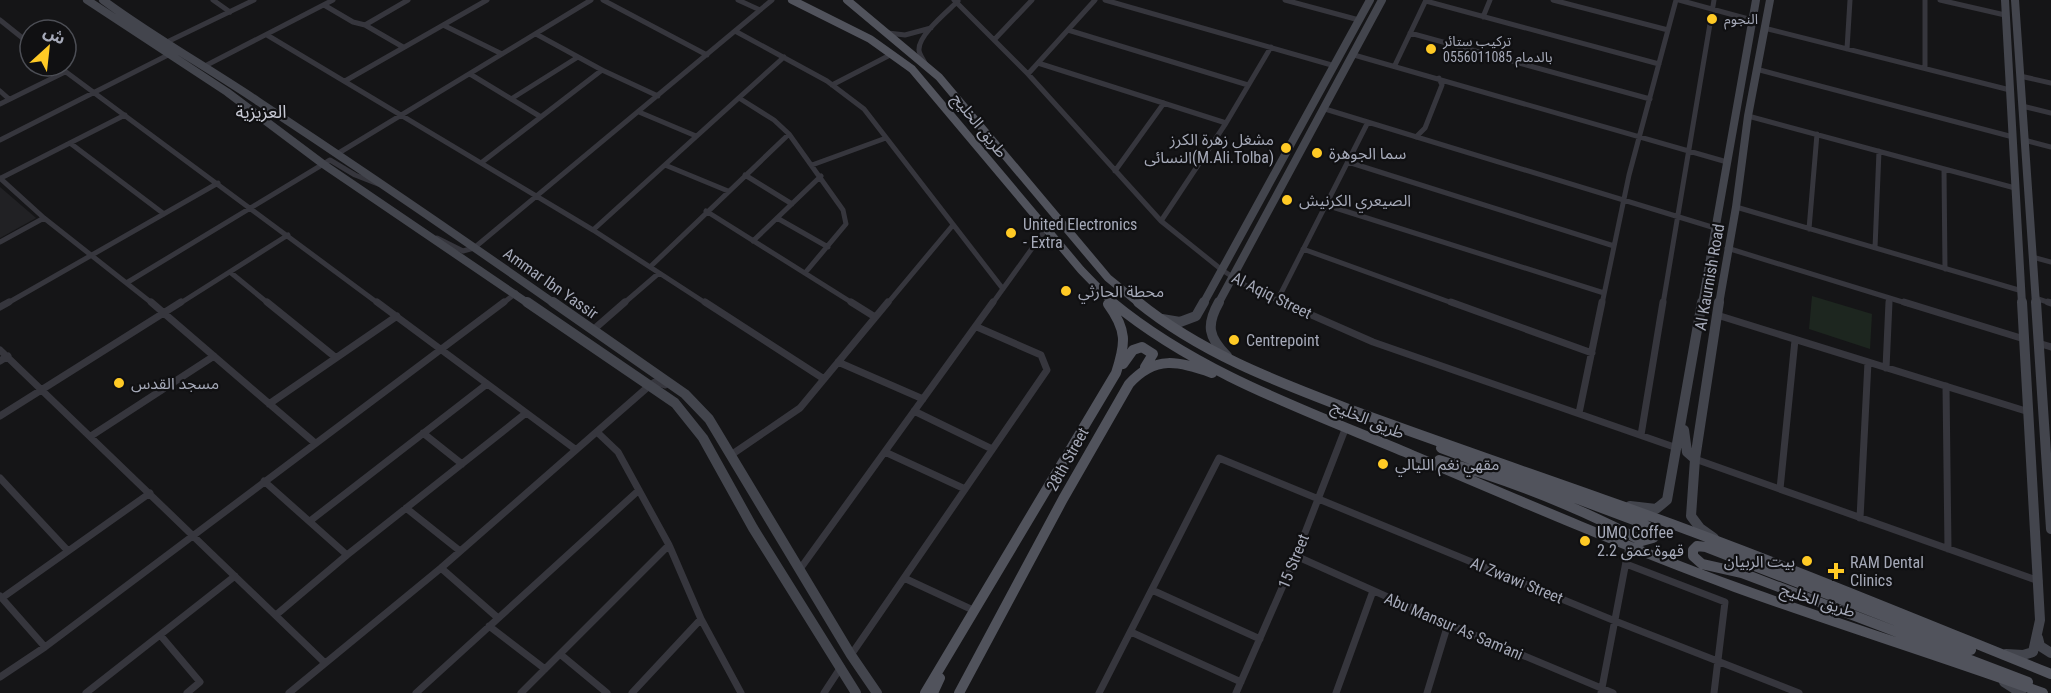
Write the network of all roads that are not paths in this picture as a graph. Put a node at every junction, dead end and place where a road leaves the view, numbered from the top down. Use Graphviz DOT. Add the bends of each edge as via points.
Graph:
graph roads {
  1 [pos="87,0"];
  2 [pos="103,0"];
  3 [pos="213,0"];
  4 [pos="254,0"];
  5 [pos="333,0"];
  6 [pos="408,0"];
  7 [pos="487,0"];
  8 [pos="591,0"];
  9 [pos="603,0"];
  10 [pos="738,0"];
  11 [pos="771,0"];
  12 [pos="792,0"];
  13 [pos="805,0"];
  14 [pos="845,0"];
  15 [pos="1032,0"];
  16 [pos="1095,0"];
  17 [pos="1105,0"];
  18 [pos="1136,0"];
  19 [pos="1285,0"];
  20 [pos="1370,0"];
  21 [pos="1382,0"];
  22 [pos="1490,0"];
  23 [pos="1553,0"];
  24 [pos="1678,0"];
  25 [pos="1714,0"];
  26 [pos="1756,0"];
  27 [pos="1770,0"];
  28 [pos="1850,0"];
  29 [pos="1925,0"];
  30 [pos="1940,0"];
  31 [pos="2004,0"];
  32 [pos="2015,0"];
  33 [pos="957,1"];
  34 [pos="1295,1"];
  35 [pos="1426,1"];
  36 [pos="324,5"];
  37 [pos="1130,7"];
  38 [pos="1713,9"];
  39 [pos="760,10"];
  40 [pos="230,12"];
  41 [pos="2006,15"];
  42 [pos="1483,17"];
  43 [pos="0,20"];
  44 [pos="1359,20"];
  45 [pos="1752,20"];
  46 [pos="365,25"];
  47 [pos="443,25"];
  48 [pos="850,28"];
  49 [pos="931,28"];
  50 [pos="1764,28"];
  51 [pos="1068,30"];
  52 [pos="1668,30"];
  53 [pos="735,31"];
  54 [pos="916,32"];
  55 [pos="888,33"];
  56 [pos="1410,33"];
  57 [pos="18,34"];
  58 [pos="536,34"];
  59 [pos="267,35"];
  60 [pos="924,39"];
  61 [pos="994,40"];
  62 [pos="165,43"];
  63 [pos="403,47"];
  64 [pos="1271,48"];
  65 [pos="1847,49"];
  66 [pos="502,54"];
  67 [pos="707,54"];
  68 [pos="892,54"];
  69 [pos="168,55"];
  70 [pos="1354,55"];
  71 [pos="578,57"];
  72 [pos="784,57"];
  73 [pos="925,63"];
  74 [pos="1038,63"];
  75 [pos="1659,64"];
  76 [pos="1395,65"];
  77 [pos="1335,66"];
  78 [pos="203,67"];
  79 [pos="1756,69"];
  80 [pos="1925,69"];
  81 [pos="602,70"];
  82 [pos="470,74"];
  83 [pos="1028,74"];
  84 [pos="2020,76"];
  85 [pos="53,78"];
  86 [pos="73,78"];
  87 [pos="1439,78"];
  88 [pos="345,81"];
  89 [pos="2051,83"];
  90 [pos="832,85"];
  91 [pos="1248,85"];
  92 [pos="2010,90"];
  93 [pos="0,91"];
  94 [pos="93,92"];
  95 [pos="658,96"];
  96 [pos="739,98"];
  97 [pos="9,99"];
  98 [pos="511,99"];
  99 [pos="1650,99"];
  100 [pos="1164,103"];
  101 [pos="0,104"];
  102 [pos="2022,106"];
  103 [pos="1325,109"];
  104 [pos="639,112"];
  105 [pos="2051,113"];
  106 [pos="125,115"];
  107 [pos="402,115"];
  108 [pos="1748,116"];
  109 [pos="541,117"];
  110 [pos="1368,122"];
  111 [pos="1226,123"];
  112 [pos="789,134"];
  113 [pos="1817,134"];
  114 [pos="696,136"];
  115 [pos="1416,136"];
  116 [pos="1640,137"];
  117 [pos="2013,137"];
  118 [pos="886,138"];
  119 [pos="0,140"];
  120 [pos="2024,140"];
  121 [pos="70,143"];
  122 [pos="2051,147"];
  123 [pos="1687,150"];
  124 [pos="1879,151"];
  125 [pos="338,154"];
  126 [pos="1348,162"];
  127 [pos="1727,162"];
  128 [pos="482,163"];
  129 [pos="323,164"];
  130 [pos="665,165"];
  131 [pos="812,165"];
  132 [pos="1944,169"];
  133 [pos="1115,171"];
  134 [pos="745,175"];
  135 [pos="2027,175"];
  136 [pos="821,176"];
  137 [pos="1,180"];
  138 [pos="218,183"];
  139 [pos="388,188"];
  140 [pos="2016,188"];
  141 [pos="728,191"];
  142 [pos="538,197"];
  143 [pos="1624,200"];
  144 [pos="792,204"];
  145 [pos="1326,205"];
  146 [pos="1736,207"];
  147 [pos="252,209"];
  148 [pos="706,211"];
  149 [pos="164,214"];
  150 [pos="1678,217"];
  151 [pos="44,218"];
  152 [pos="777,218"];
  153 [pos="1161,221"];
  154 [pos="953,225"];
  155 [pos="1715,228"];
  156 [pos="1046,229"];
  157 [pos="1809,229"];
  158 [pos="592,230"];
  159 [pos="427,233"];
  160 [pos="288,236"];
  161 [pos="753,241"];
  162 [pos="0,242"];
  163 [pos="1614,246"];
  164 [pos="828,247"];
  165 [pos="474,248"];
  166 [pos="1727,248"];
  167 [pos="1875,248"];
  168 [pos="1303,249"];
  169 [pos="95,255"];
  170 [pos="2032,257"];
  171 [pos="2051,262"];
  172 [pos="650,267"];
  173 [pos="1945,268"];
  174 [pos="1222,270"];
  175 [pos="1724,271"];
  176 [pos="230,272"];
  177 [pos="659,273"];
  178 [pos="805,273"];
  179 [pos="1232,276"];
  180 [pos="128,282"];
  181 [pos="1092,283"];
  182 [pos="1003,289"];
  183 [pos="2022,291"];
  184 [pos="516,293"];
  185 [pos="1604,293"];
  186 [pos="1889,298"];
  187 [pos="2035,298"];
  188 [pos="1278,299"];
  189 [pos="2051,303"];
  190 [pos="0,306"];
  191 [pos="2023,311"];
  192 [pos="165,313"];
  193 [pos="1212,315"];
  194 [pos="1717,315"];
  195 [pos="397,316"];
  196 [pos="1196,316"];
  197 [pos="875,317"];
  198 [pos="1159,319"];
  199 [pos="976,327"];
  200 [pos="592,330"];
  201 [pos="2024,339"];
  202 [pos="1795,340"];
  203 [pos="2038,343"];
  204 [pos="2051,347"];
  205 [pos="0,350"];
  206 [pos="442,350"];
  207 [pos="1592,353"];
  208 [pos="9,356"];
  209 [pos="214,356"];
  210 [pos="335,357"];
  211 [pos="0,361"];
  212 [pos="1868,362"];
  213 [pos="838,363"];
  214 [pos="1235,364"];
  215 [pos="1886,368"];
  216 [pos="1144,369"];
  217 [pos="1116,373"];
  218 [pos="824,379"];
  219 [pos="487,384"];
  220 [pos="649,386"];
  221 [pos="1946,386"];
  222 [pos="1250,387"];
  223 [pos="43,389"];
  224 [pos="689,399"];
  225 [pos="923,399"];
  226 [pos="268,404"];
  227 [pos="1684,410"];
  228 [pos="914,411"];
  229 [pos="2029,412"];
  230 [pos="526,413"];
  231 [pos="1579,413"];
  232 [pos="1367,415"];
  233 [pos="0,416"];
  234 [pos="1346,427"];
  235 [pos="597,432"];
  236 [pos="423,433"];
  237 [pos="1641,435"];
  238 [pos="91,436"];
  239 [pos="315,443"];
  240 [pos="1400,448"];
  241 [pos="1678,448"];
  242 [pos="575,449"];
  243 [pos="992,449"];
  244 [pos="885,452"];
  245 [pos="731,455"];
  246 [pos="1695,459"];
  247 [pos="462,464"];
  248 [pos="0,478"];
  249 [pos="264,481"];
  250 [pos="965,489"];
  251 [pos="1780,489"];
  252 [pos="639,490"];
  253 [pos="150,493"];
  254 [pos="1317,498"];
  255 [pos="1617,504"];
  256 [pos="406,508"];
  257 [pos="1860,518"];
  258 [pos="310,521"];
  259 [pos="2051,524"];
  260 [pos="2051,529"];
  261 [pos="193,535"];
  262 [pos="1724,544"];
  263 [pos="669,545"];
  264 [pos="1629,546"];
  265 [pos="1948,549"];
  266 [pos="68,551"];
  267 [pos="460,551"];
  268 [pos="347,555"];
  269 [pos="1296,556"];
  270 [pos="1626,564"];
  271 [pos="441,567"];
  272 [pos="800,569"];
  273 [pos="235,576"];
  274 [pos="904,578"];
  275 [pos="2039,581"];
  276 [pos="1152,590"];
  277 [pos="1372,591"];
  278 [pos="1,597"];
  279 [pos="975,611"];
  280 [pos="276,615"];
  281 [pos="498,618"];
  282 [pos="701,619"];
  283 [pos="1615,621"];
  284 [pos="1448,624"];
  285 [pos="489,626"];
  286 [pos="1131,632"];
  287 [pos="2038,635"];
  288 [pos="161,636"];
  289 [pos="1260,639"];
  290 [pos="955,643"];
  291 [pos="45,647"];
  292 [pos="1995,652"];
  293 [pos="2051,653"];
  294 [pos="560,654"];
  295 [pos="851,655"];
  296 [pos="1718,661"];
  297 [pos="325,663"];
  298 [pos="841,666"];
  299 [pos="973,668"];
  300 [pos="545,669"];
  301 [pos="2037,669"];
  302 [pos="1992,674"];
  303 [pos="2051,674"];
  304 [pos="0,677"];
  305 [pos="1241,682"];
  306 [pos="738,691"];
  307 [pos="1601,691"];
  308 [pos="1430,692"];
  309 [pos="86,693"];
  310 [pos="187,693"];
  311 [pos="289,693"];
  312 [pos="416,693"];
  313 [pos="521,693"];
  314 [pos="607,693"];
  315 [pos="632,693"];
  316 [pos="824,693"];
  317 [pos="856,693"];
  318 [pos="877,693"];
  319 [pos="925,693"];
  320 [pos="933,693"];
  321 [pos="953,693"];
  322 [pos="959,693"];
  323 [pos="1099,693"];
  324 [pos="1236,693"];
  325 [pos="1336,693"];
  326 [pos="1613,693"];
  327 [pos="1714,693"];
  328 [pos="1798,693"];
  329 [pos="2021,693"];
  330 [pos="2043,693"];
  331 [pos="2051,693"];
  1 -- 69 [label="street, Ammar Ibn Yassir"];
  2 -- 62 [label="street, Ammar Ibn Yassir"];
  3 -- 40 [label="street"];
  4 -- 40 [label="street"];
  5 -- 36 [label="street"];
  6 -- 46 [label="street"];
  7 -- 47 [label="street"];
  8 -- 58 [label="street"];
  9 -- 67 [label="street"];
  10 -- 39 [label="street"];
  11 -- 39 [label="street"];
  12 -- 48 [label="main road, طريق الخليج"];
  13 -- 48 [label="main road"];
  14 -- 55 [label="main road, طريق الخليج"];
  15 -- 61 [label="street"];
  16 -- 51 [label="street"];
  17 -- 37 [label="street"];
  18 -- 37 [label="street"];
  19 -- 34 [label="street"];
  20 -- 44 [label="street"];
  21 -- 70 [label="street"];
  22 -- 42 [label="street"];
  23 -- 52 [label="street"];
  24 -- 38 [label="street"];
  24 -- 52 [label="street"];
  25 -- 38 [label="street"];
  26 -- 45 [label="street, Al Kaurnish Road"];
  27 -- 50 [label="street, Al Kaurnish Road"];
  28 -- 65 [label="street"];
  29 -- 80 [label="street"];
  30 -- 41 [label="street"];
  31 -- 41 [label="street"];
  32 -- 84 [label="street"];
  33 -- 49 [label="street"];
  33 -- 61 [label="street, Al Aqiq Street"];
  34 -- 44 [label="street"];
  35 -- 42 [label="street"];
  35 -- 56 [label="street"];
  36 -- 46 [label="street"];
  36 -- 59 [label="street"];
  37 -- 64 [label="street"];
  38 -- 45 [label="street"];
  38 -- 123 [label="street"];
  39 -- 53 [label="street"];
  40 -- 62 [label="street"];
  41 -- 92 [label="street"];
  42 -- 75 [label="street"];
  43 -- 57 [label="street"];
  44 -- 77 [label="street"];
  45 -- 127 [label="street, Al Kaurnish Road"];
  46 -- 63 [label="street"];
  47 -- 63 [label="street"];
  47 -- 66 [label="street"];
  48 -- 68 [label="main road, طريق الخليج"];
  49 -- 54 [label="street"];
  49 -- 60 [label="street"];
  50 -- 65 [label="street"];
  50 -- 79 [label="street, Al Kaurnish Road"];
  51 -- 74 [label="street"];
  51 -- 91 [label="street"];
  52 -- 75 [label="street"];
  53 -- 67 [label="street"];
  53 -- 72 [label="street"];
  54 -- 55 [label="street"];
  54 -- 60 [label="street"];
  55 -- 73 [label="main road, طريق الخليج"];
  56 -- 76 [label="street"];
  56 -- 99 [label="street"];
  58 -- 66 [label="street"];
  58 -- 71 [label="street"];
  59 -- 78 [label="street"];
  59 -- 88 [label="street"];
  60 -- 73 [label="street" via="919,48"];
  61 -- 83 [label="street, Al Aqiq Street"];
  62 -- 78 [label="street, Ammar Ibn Yassir"];
  63 -- 88 [label="street"];
  64 -- 77 [label="street"];
  64 -- 91 [label="street"];
  65 -- 80 [label="street"];
  66 -- 82 [label="street"];
  67 -- 95 [label="street"];
  68 -- 90 [label="street"];
  68 -- 156 [label="main road, طريق الخليج" via="927,85"];
  69 -- 94 [label="street"];
  69 -- 129 [label="street, Ammar Ibn Yassir" via="227,92"];
  70 -- 76 [label="street"];
  70 -- 103 [label="street"];
  71 -- 81 [label="street"];
  71 -- 98 [label="street"];
  72 -- 90 [label="street"];
  72 -- 96 [label="street"];
  73 -- 198 [label="main road, طريق الخليج" via="1093,262"];
  74 -- 83 [label="street"];
  74 -- 100 [label="street"];
  75 -- 99 [label="street"];
  76 -- 87 [label="street"];
  77 -- 174 [label="street"];
  78 -- 125 [label="street, Ammar Ibn Yassir"];
  79 -- 108 [label="street, Al Kaurnish Road"];
  79 -- 117 [label="street"];
  80 -- 92 [label="street"];
  81 -- 95 [label="street"];
  81 -- 109 [label="street"];
  82 -- 98 [label="street"];
  82 -- 107 [label="street"];
  83 -- 133 [label="street, Al Aqiq Street"];
  84 -- 89 [label="street"];
  84 -- 102 [label="street"];
  85 -- 97 [label="street"];
  86 -- 94 [label="street"];
  87 -- 115 [label="street" via="1442,85 1425,128"];
  87 -- 116 [label="street"];
  88 -- 107 [label="street"];
  90 -- 118 [label="street" via="864,109"];
  91 -- 111 [label="street"];
  92 -- 117 [label="street"];
  93 -- 97 [label="street"];
  94 -- 106 [label="street"];
  94 -- 119 [label="street"];
  95 -- 104 [label="street"];
  96 -- 112 [label="street"];
  96 -- 114 [label="street"];
  97 -- 101 [label="street"];
  98 -- 109 [label="street"];
  99 -- 116 [label="street"];
  100 -- 111 [label="street"];
  100 -- 133 [label="street"];
  102 -- 105 [label="street"];
  102 -- 120 [label="street"];
  103 -- 110 [label="street"];
  103 -- 179 [label="street"];
  104 -- 114 [label="street"];
  104 -- 142 [label="street"];
  106 -- 121 [label="street"];
  106 -- 138 [label="street"];
  107 -- 125 [label="street"];
  107 -- 128 [label="street"];
  108 -- 113 [label="street"];
  108 -- 146 [label="street, Al Kaurnish Road"];
  109 -- 128 [label="street"];
  110 -- 115 [label="street"];
  110 -- 126 [label="street"];
  111 -- 153 [label="street"];
  112 -- 131 [label="street"];
  112 -- 134 [label="street"];
  113 -- 124 [label="street"];
  113 -- 157 [label="street"];
  114 -- 130 [label="street"];
  115 -- 143 [label="street"];
  116 -- 123 [label="street"];
  116 -- 143 [label="street"];
  117 -- 135 [label="street"];
  117 -- 140 [label="street"];
  118 -- 131 [label="street"];
  118 -- 154 [label="street"];
  120 -- 122 [label="street"];
  120 -- 135 [label="street"];
  121 -- 137 [label="street"];
  121 -- 149 [label="street"];
  123 -- 127 [label="street"];
  123 -- 150 [label="street"];
  124 -- 132 [label="street"];
  124 -- 167 [label="street"];
  125 -- 139 [label="street, Ammar Ibn Yassir"];
  126 -- 145 [label="street"];
  126 -- 163 [label="street"];
  127 -- 155 [label="street, Al Kaurnish Road"];
  128 -- 142 [label="street"];
  129 -- 139 [label="street" via="330,160"];
  129 -- 147 [label="street"];
  129 -- 159 [label="street, Ammar Ibn Yassir"];
  130 -- 141 [label="street"];
  130 -- 158 [label="street"];
  131 -- 136 [label="street"];
  132 -- 140 [label="street"];
  132 -- 173 [label="street"];
  133 -- 153 [label="street, Al Aqiq Street"];
  134 -- 141 [label="street"];
  134 -- 144 [label="street"];
  135 -- 170 [label="street"];
  136 -- 144 [label="street"];
  136 -- 164 [label="street" via="843,210 846,224"];
  137 -- 151 [label="street"];
  138 -- 147 [label="street"];
  138 -- 149 [label="street"];
  139 -- 165 [label="street, Ammar Ibn Yassir"];
  140 -- 183 [label="street"];
  141 -- 148 [label="street"];
  142 -- 158 [label="street"];
  142 -- 165 [label="street"];
  143 -- 150 [label="street"];
  143 -- 163 [label="street"];
  144 -- 152 [label="street"];
  145 -- 168 [label="street"];
  145 -- 185 [label="street"];
  146 -- 157 [label="street"];
  146 -- 166 [label="street, Al Kaurnish Road"];
  147 -- 160 [label="street"];
  147 -- 180 [label="street"];
  148 -- 161 [label="street"];
  148 -- 172 [label="street"];
  149 -- 169 [label="street"];
  150 -- 155 [label="street"];
  150 -- 237 [label="street"];
  151 -- 162 [label="street"];
  151 -- 169 [label="street"];
  152 -- 161 [label="street"];
  152 -- 164 [label="street"];
  153 -- 174 [label="street, Al Aqiq Street"];
  154 -- 182 [label="street"];
  154 -- 197 [label="street"];
  155 -- 175 [label="street" via="1725,234"];
  155 -- 227 [label="street, Al Kaurnish Road"];
  156 -- 181 [label="main road, طريق الخليج"];
  156 -- 182 [label="street"];
  157 -- 167 [label="street"];
  158 -- 172 [label="street"];
  159 -- 165 [label="street" via="463,251"];
  159 -- 184 [label="street, Ammar Ibn Yassir"];
  160 -- 176 [label="street"];
  160 -- 195 [label="street"];
  161 -- 178 [label="street"];
  163 -- 185 [label="street"];
  164 -- 178 [label="street"];
  165 -- 200 [label="street, Ammar Ibn Yassir"];
  166 -- 175 [label="street, Al Kaurnish Road"];
  166 -- 186 [label="street"];
  167 -- 173 [label="street"];
  168 -- 188 [label="street"];
  168 -- 207 [label="street"];
  169 -- 180 [label="street"];
  169 -- 190 [label="street"];
  170 -- 171 [label="street"];
  170 -- 187 [label="street"];
  172 -- 177 [label="street"];
  173 -- 183 [label="street"];
  174 -- 179 [label="street, Al Aqiq Street"];
  174 -- 196 [label="street"];
  175 -- 194 [label="street, Al Kaurnish Road"];
  176 -- 192 [label="street"];
  176 -- 210 [label="street"];
  177 -- 200 [label="street"];
  177 -- 218 [label="street"];
  178 -- 197 [label="street"];
  179 -- 188 [label="street, Al Aqiq Street"];
  179 -- 193 [label="street"];
  180 -- 192 [label="street"];
  181 -- 217 [label="main road, 28th Street" via="1124,331 1125,347"];
  181 -- 222 [label="main road, طريق الخليج" via="1156,335"];
  182 -- 199 [label="street"];
  183 -- 191 [label="street"];
  184 -- 206 [label="street"];
  184 -- 220 [label="street, Ammar Ibn Yassir"];
  185 -- 207 [label="street"];
  186 -- 201 [label="street"];
  186 -- 215 [label="street"];
  187 -- 189 [label="street"];
  187 -- 203 [label="street"];
  188 -- 231 [label="street, Al Aqiq Street" via="1373,342"];
  191 -- 201 [label="street"];
  191 -- 203 [label="street"];
  192 -- 209 [label="street"];
  192 -- 223 [label="street"];
  193 -- 196 [label="street" via="1201,325"];
  193 -- 214 [label="street" via="1212,340"];
  194 -- 202 [label="street"];
  194 -- 246 [label="street, Al Kaurnish Road"];
  195 -- 206 [label="street"];
  195 -- 210 [label="street"];
  196 -- 198 [label="street" via="1180,322"];
  197 -- 213 [label="street"];
  198 -- 214 [label="main road, طريق الخليج"];
  199 -- 225 [label="street"];
  199 -- 243 [label="street" via="1041,355 1047,370"];
  200 -- 224 [label="street, Ammar Ibn Yassir"];
  201 -- 229 [label="street"];
  202 -- 212 [label="street"];
  202 -- 251 [label="street"];
  203 -- 204 [label="street"];
  203 -- 259 [label="street"];
  205 -- 208 [label="street"];
  206 -- 219 [label="street"];
  206 -- 239 [label="street"];
  207 -- 231 [label="street"];
  208 -- 211 [label="street"];
  208 -- 223 [label="street"];
  209 -- 226 [label="street"];
  209 -- 238 [label="street"];
  210 -- 226 [label="street"];
  212 -- 215 [label="street"];
  212 -- 257 [label="street"];
  213 -- 218 [label="street"];
  213 -- 225 [label="street"];
  214 -- 232 [label="main road, طريق الخليج"];
  215 -- 221 [label="street"];
  216 -- 217 [label="main road" via="1153,354 1137,348"];
  216 -- 222 [label="main road" via="1178,362"];
  216 -- 299 [label="main road, 28th Street" via="1125,390 1078,472"];
  217 -- 279 [label="main road, 28th Street"];
  218 -- 245 [label="street" via="800,408"];
  219 -- 230 [label="street"];
  219 -- 236 [label="street"];
  220 -- 224 [label="street" via="661,382"];
  220 -- 235 [label="street"];
  220 -- 298 [label="street, Ammar Ibn Yassir" via="675,403 703,438 753,528"];
  221 -- 229 [label="street"];
  221 -- 265 [label="street"];
  222 -- 234 [label="main road, طريق الخليج"];
  223 -- 233 [label="street"];
  223 -- 238 [label="street"];
  224 -- 245 [label="street, Ammar Ibn Yassir" via="709,419"];
  225 -- 228 [label="street"];
  226 -- 239 [label="street"];
  227 -- 241 [label="street, Al Kaurnish Road"];
  227 -- 246 [label="street" via="1687,452"];
  228 -- 243 [label="street"];
  228 -- 244 [label="street"];
  229 -- 275 [label="street"];
  230 -- 242 [label="street"];
  230 -- 247 [label="street"];
  231 -- 237 [label="street, Al Aqiq Street"];
  232 -- 240 [label="main road" via="1423,441 1646,525 1652,529 1653,538 1642,541 1597,517 1485,474"];
  232 -- 255 [label="main road, طريق الخليج"];
  234 -- 240 [label="main road, طريق الخليج"];
  234 -- 254 [label="street, 15 Street"];
  235 -- 242 [label="street"];
  235 -- 252 [label="street" via="618,452"];
  236 -- 247 [label="street"];
  236 -- 258 [label="street"];
  237 -- 241 [label="street, Al Aqiq Street"];
  238 -- 253 [label="street"];
  239 -- 249 [label="street"];
  240 -- 264 [label="main road, طريق الخليج"];
  241 -- 255 [label="street, Al Kaurnish Road" via="1666,504 1652,509"];
  242 -- 267 [label="street"];
  243 -- 250 [label="street"];
  244 -- 250 [label="street"];
  244 -- 272 [label="street"];
  245 -- 272 [label="street, Ammar Ibn Yassir"];
  246 -- 251 [label="street"];
  246 -- 262 [label="street, Al Kaurnish Road" via="1691,516 1700,528"];
  247 -- 256 [label="street"];
  248 -- 266 [label="street"];
  249 -- 258 [label="street"];
  249 -- 261 [label="street"];
  250 -- 274 [label="street"];
  251 -- 257 [label="street"];
  252 -- 263 [label="street"];
  252 -- 281 [label="street"];
  253 -- 261 [label="street"];
  253 -- 266 [label="street"];
  254 -- 269 [label="street, 15 Street"];
  254 -- 276 [label="street, Al Zwawi Street" via="1219,458"];
  254 -- 283 [label="street, Al Zwawi Street"];
  255 -- 262 [label="main road, طريق الخليج"];
  256 -- 267 [label="street"];
  256 -- 268 [label="street"];
  257 -- 265 [label="street"];
  258 -- 268 [label="street"];
  259 -- 260 [label="street"];
  261 -- 273 [label="street"];
  261 -- 291 [label="street"];
  262 -- 292 [label="main road, طريق الخليج"];
  263 -- 282 [label="street"];
  263 -- 294 [label="street"];
  264 -- 270 [label="street"];
  264 -- 302 [label="main road, طريق الخليج" via="1771,600"];
  265 -- 275 [label="street"];
  266 -- 278 [label="street"];
  267 -- 271 [label="street"];
  268 -- 280 [label="street"];
  269 -- 277 [label="street, Abu Mansur As Sam'ani"];
  269 -- 289 [label="street, 15 Street"];
  270 -- 283 [label="street"];
  270 -- 296 [label="street" via="1725,602"];
  271 -- 281 [label="street"];
  271 -- 297 [label="street"];
  272 -- 295 [label="street, Ammar Ibn Yassir"];
  273 -- 280 [label="street"];
  273 -- 288 [label="street"];
  274 -- 279 [label="street"];
  274 -- 295 [label="street"];
  275 -- 287 [label="street"];
  276 -- 286 [label="street"];
  276 -- 289 [label="street"];
  277 -- 284 [label="street, Abu Mansur As Sam'ani"];
  277 -- 325 [label="street"];
  278 -- 291 [label="street"];
  279 -- 290 [label="main road, 28th Street"];
  280 -- 297 [label="street"];
  281 -- 285 [label="street"];
  282 -- 306 [label="street"];
  282 -- 315 [label="street"];
  283 -- 296 [label="street, Al Zwawi Street"];
  283 -- 307 [label="street"];
  284 -- 307 [label="street, Abu Mansur As Sam'ani"];
  284 -- 308 [label="street"];
  285 -- 300 [label="street"];
  285 -- 312 [label="street"];
  286 -- 305 [label="street"];
  286 -- 323 [label="street"];
  287 -- 292 [label="street" via="2035,648 2028,654"];
  287 -- 293 [label="street" via="2040,646"];
  288 -- 309 [label="street"];
  288 -- 310 [label="street" via="200,682"];
  289 -- 305 [label="street, 15 Street"];
  290 -- 319 [label="main road, 28th Street"];
  290 -- 320 [label="main road, 28th Street"];
  291 -- 304 [label="street"];
  292 -- 301 [label="main road, طريق الخليج"];
  294 -- 300 [label="street"];
  294 -- 314 [label="street"];
  295 -- 318 [label="street, Ammar Ibn Yassir"];
  296 -- 327 [label="street"];
  296 -- 328 [label="street, Al Zwawi Street"];
  297 -- 311 [label="street"];
  298 -- 316 [label="street"];
  298 -- 317 [label="street, Ammar Ibn Yassir"];
  299 -- 321 [label="main road, 28th Street"];
  299 -- 322 [label="main road, 28th Street"];
  300 -- 313 [label="street"];
  301 -- 303 [label="main road, طريق الخليج"];
  301 -- 331 [label="main road" via="1975,651 1706,547 1693,550 1693,556 1702,564 1742,573"];
  302 -- 329 [label="street"];
  302 -- 330 [label="main road, طريق الخليج"];
  305 -- 324 [label="street, 15 Street"];
  307 -- 326 [label="street, Abu Mansur As Sam'ani"];
}
